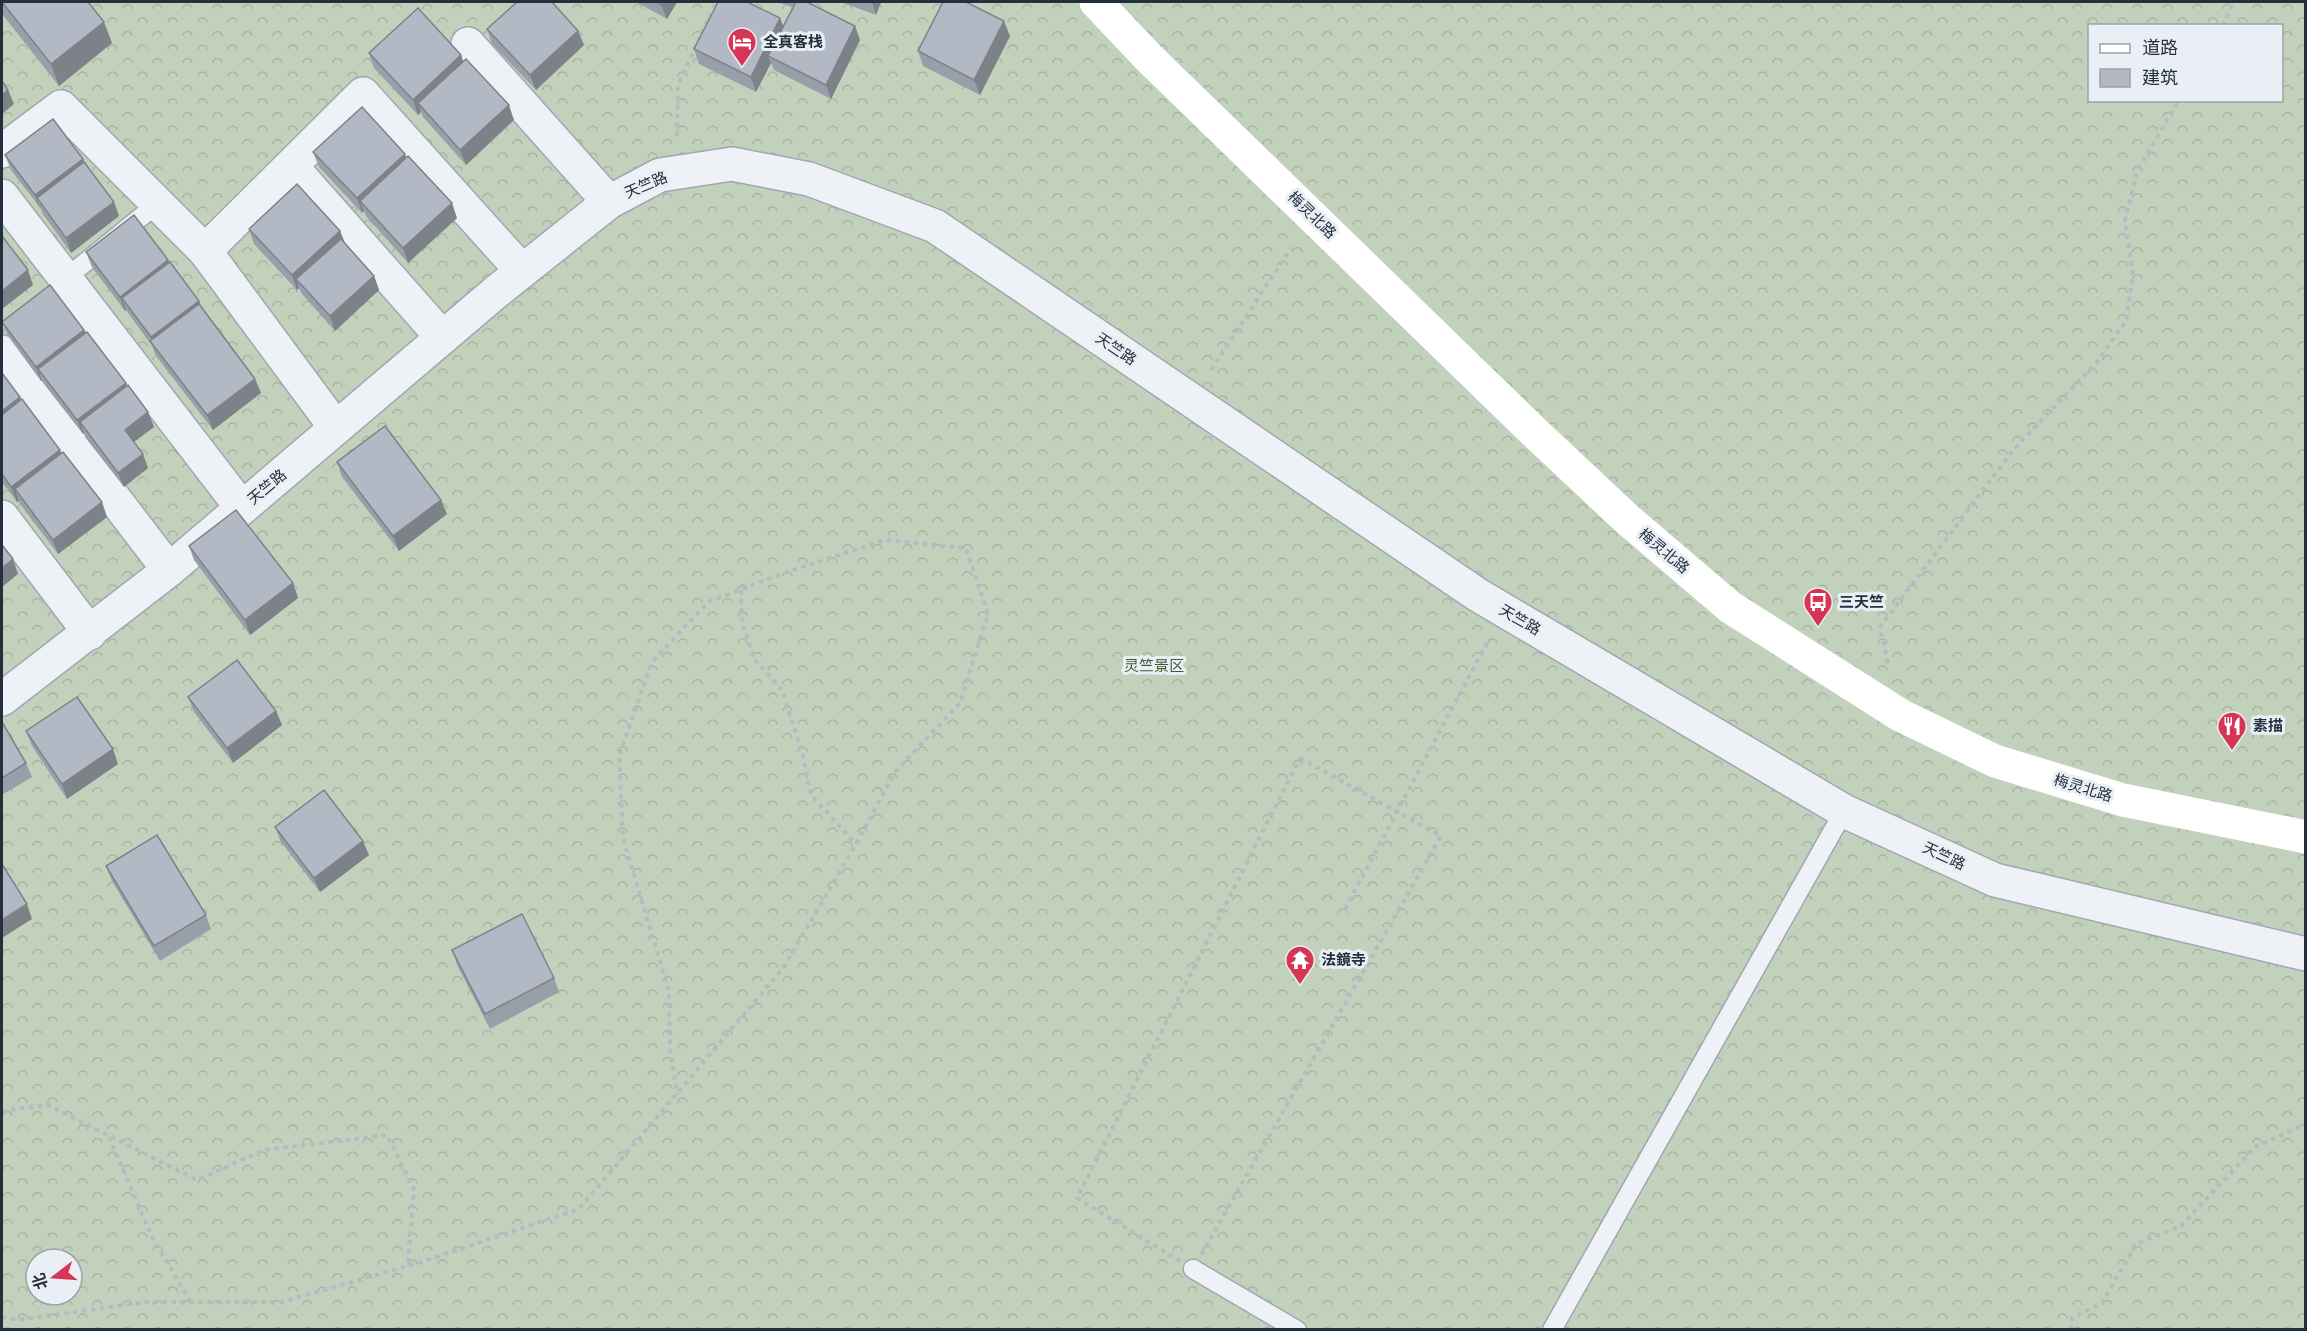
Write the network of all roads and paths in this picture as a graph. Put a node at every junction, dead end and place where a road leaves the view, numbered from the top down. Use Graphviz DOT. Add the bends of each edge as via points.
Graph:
graph roads {
  1 [pos="716,2"];
  2 [pos="1070,2"];
  3 [pos="1096,2"];
  4 [pos="2234,2"];
  5 [pos="2224,24"];
  6 [pos="468,44"];
  7 [pos="1148,57"];
  8 [pos="2178,102"];
  9 [pos="2,151"];
  10 [pos="291,166"];
  11 [pos="676,173"];
  12 [pos="2,196"];
  13 [pos="609,202"];
  14 [pos="157,204"];
  15 [pos="1313,216"];
  16 [pos="205,251"];
  17 [pos="522,271"];
  18 [pos="56,286"];
  19 [pos="442,337"];
  20 [pos="2,352"];
  21 [pos="1190,400"];
  22 [pos="336,428"];
  23 [pos="242,508"];
  24 [pos="2,517"];
  25 [pos="169,570"];
  26 [pos="741,590"];
  27 [pos="1505,611"];
  28 [pos="90,633"];
  29 [pos="3,695"];
  30 [pos="1900,715"];
  31 [pos="1844,811"];
  32 [pos="1397,812"];
  33 [pos="2306,837"];
  34 [pos="856,844"];
  35 [pos="1345,909"];
  36 [pos="2306,954"];
  37 [pos="677,1095"];
  38 [pos="2,1111"];
  39 [pos="2306,1124"];
  40 [pos="109,1137"];
  41 [pos="408,1266"];
  42 [pos="1193,1269"];
  43 [pos="190,1302"];
  44 [pos="2,1317"];
  45 [pos="1298,1329"];
  46 [pos="1551,1329"];
  47 [pos="2072,1329"];
  1 -- 11 [label="path" via="678,85"];
  2 -- 7 [label="main road, 梅灵北路"];
  3 -- 7 [label="main road, 梅灵北路"];
  4 -- 5 [label="path"];
  6 -- 13 [label="street"];
  7 -- 15 [label="main road, 梅灵北路"];
  8 -- 30 [label="path" via="2137,171 2125,220 2133,275 2127,321 2097,362 2014,449 1880,627"];
  9 -- 14 [label="street" via="61,107"];
  10 -- 16 [label="street"];
  10 -- 17 [label="street" via="363,94"];
  10 -- 19 [label="street"];
  11 -- 13 [label="street, 天竺路" via="660,175"];
  11 -- 21 [label="street, 天竺路" via="732,164 809,179 935,226"];
  12 -- 18 [label="street"];
  13 -- 17 [label="street, 天竺路"];
  14 -- 16 [label="street"];
  14 -- 18 [label="lane"];
  15 -- 21 [label="path"];
  15 -- 30 [label="main road, 梅灵北路" via="1628,520 1730,607"];
  16 -- 22 [label="street"];
  17 -- 19 [label="street, 天竺路"];
  18 -- 23 [label="street"];
  19 -- 22 [label="street, 天竺路"];
  20 -- 25 [label="street"];
  21 -- 27 [label="street, 天竺路"];
  22 -- 23 [label="street, 天竺路"];
  23 -- 25 [label="street, 天竺路"];
  24 -- 28 [label="street"];
  25 -- 28 [label="street, 天竺路"];
  26 -- 34 [label="path" via="742,623 755,660 782,690 811,795"];
  26 -- 34 [label="path" via="885,540 966,548 988,614 960,703 895,772"];
  26 -- 37 [label="path" via="708,602 652,662 619,756 623,838 669,992 670,1047"];
  27 -- 31 [label="street, 天竺路"];
  27 -- 32 [label="path"];
  28 -- 29 [label="street, 天竺路"];
  30 -- 33 [label="main road, 梅灵北路" via="1995,761 2122,800"];
  31 -- 36 [label="street, 天竺路" via="1995,880"];
  31 -- 46 [label="lane"];
  32 -- 35 [label="path"];
  32 -- 42 [label="path" via="1440,836"];
  32 -- 42 [label="path" via="1300,758 1077,1198"];
  34 -- 37 [label="path" via="784,967"];
  37 -- 41 [label="path" via="579,1209"];
  38 -- 40 [label="path" via="48,1105"];
  39 -- 47 [label="path" via="2255,1147 2181,1226 2136,1244 2102,1303 2072,1318"];
  40 -- 41 [label="path" via="197,1180 264,1150 387,1135 414,1189"];
  40 -- 43 [label="path" via="152,1237"];
  41 -- 43 [label="path" via="281,1302"];
  42 -- 45 [label="lane"];
  43 -- 44 [label="path" via="146,1302 18,1320"];
}
